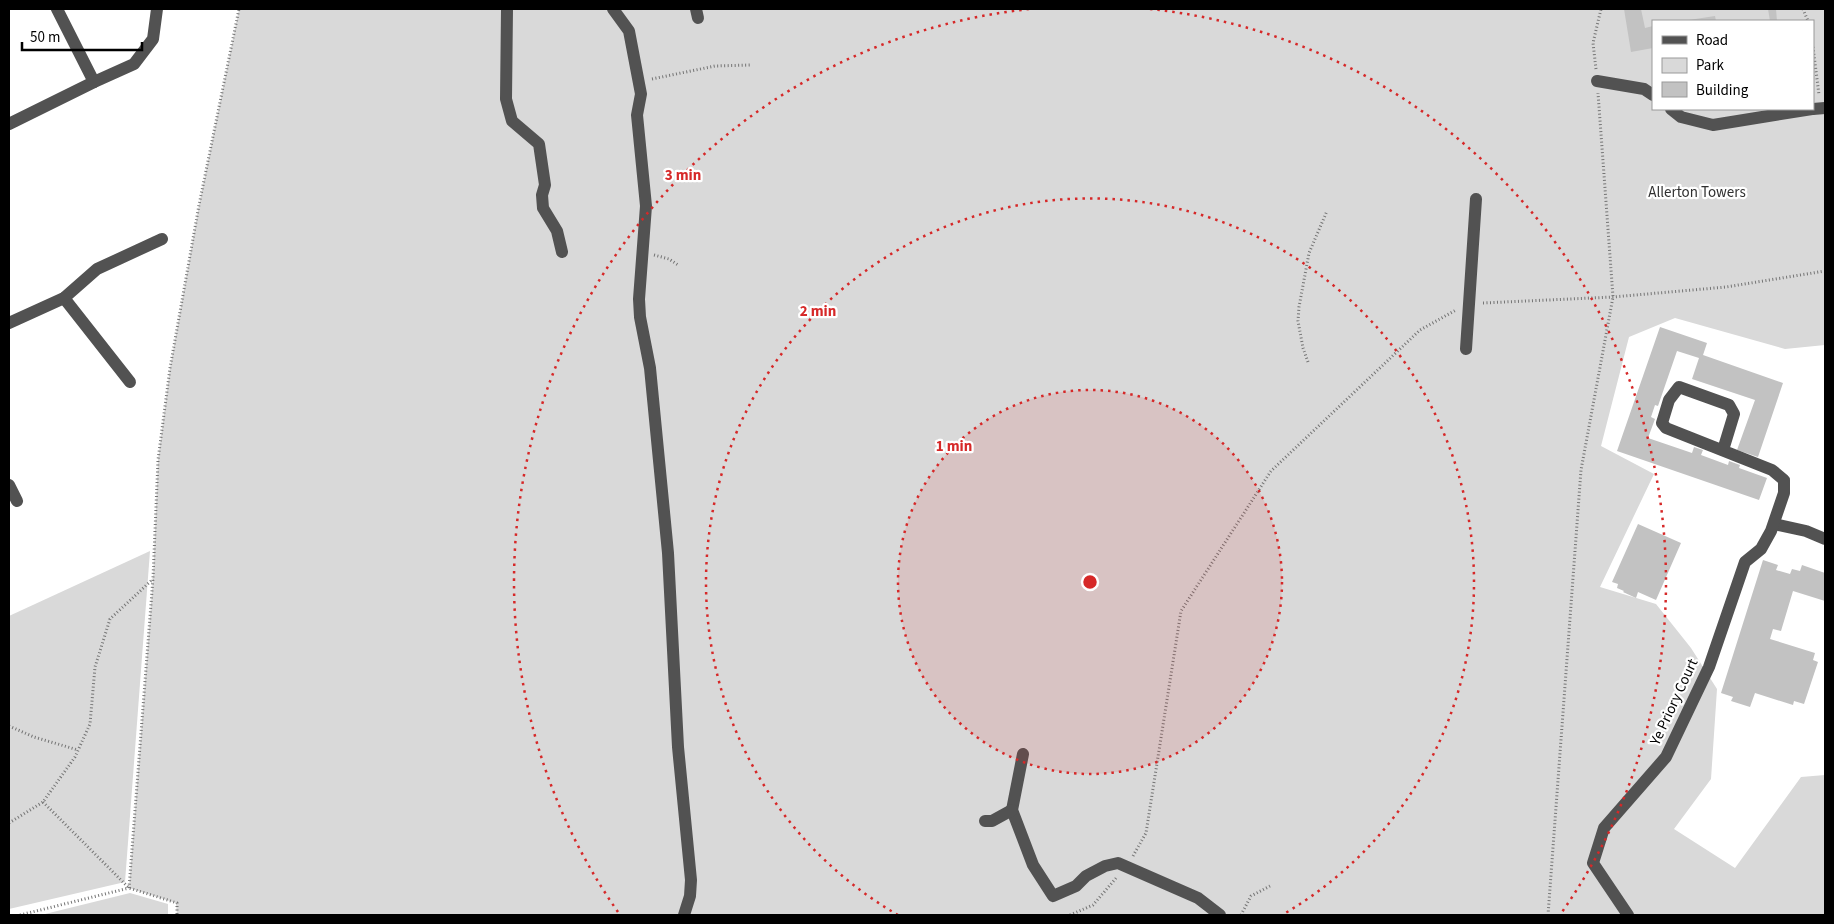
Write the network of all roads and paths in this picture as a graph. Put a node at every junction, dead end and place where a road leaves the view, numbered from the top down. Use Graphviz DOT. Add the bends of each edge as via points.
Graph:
graph roads {
  1 [pos="57,9"];
  2 [pos="158,9"];
  3 [pos="239,9"];
  4 [pos="507,9"];
  5 [pos="613,9"];
  6 [pos="1601,9"];
  7 [pos="1814,53"];
  8 [pos="750,65"];
  9 [pos="639,80"];
  10 [pos="1597,81"];
  11 [pos="94,82"];
  12 [pos="1652,94"];
  13 [pos="1817,108"];
  14 [pos="1672,110"];
  15 [pos="1804,110"];
  16 [pos="9,124"];
  17 [pos="1476,199"];
  18 [pos="1327,210"];
  19 [pos="162,239"];
  20 [pos="562,252"];
  21 [pos="644,253"];
  22 [pos="678,265"];
  23 [pos="1825,271"];
  24 [pos="1612,297"];
  25 [pos="64,298"];
  26 [pos="1469,304"];
  27 [pos="9,323"];
  28 [pos="1466,349"];
  29 [pos="1308,362"];
  30 [pos="130,382"];
  31 [pos="1723,450"];
  32 [pos="9,485"];
  33 [pos="17,501"];
  34 [pos="1774,524"];
  35 [pos="1825,538"];
  36 [pos="153,578"];
  37 [pos="9,726"];
  38 [pos="78,750"];
  39 [pos="1023,754"];
  40 [pos="43,802"];
  41 [pos="1012,810"];
  42 [pos="985,821"];
  43 [pos="9,823"];
  44 [pos="1126,866"];
  45 [pos="1270,886"];
  46 [pos="129,888"];
  47 [pos="20,915"];
  48 [pos="177,915"];
  49 [pos="684,915"];
  50 [pos="1070,915"];
  51 [pos="1220,915"];
  52 [pos="1241,915"];
  53 [pos="1548,915"];
  54 [pos="1628,915"];
  1 -- 11 [label="street"];
  2 -- 11 [label="street" via="153,39 134,64"];
  3 -- 36 [label="path" via="170,368 158,460"];
  4 -- 20 [label="street" via="506,99 512,121 539,144 545,185 542,208 557,231"];
  5 -- 9 [label="street" via="629,31"];
  6 -- 10 [label="path" via="1593,43"];
  7 -- 13 [label="path"];
  8 -- 9 [label="path" via="715,66"];
  9 -- 21 [label="street" via="641,94 637,131 646,206"];
  10 -- 12 [label="street" via="1644,89"];
  10 -- 24 [label="path"];
  11 -- 16 [label="street"];
  14 -- 15 [label="street" via="1681,117 1713,124"];
  17 -- 26 [label="street"];
  18 -- 29 [label="path" via="1309,253 1299,307 1298,321"];
  19 -- 25 [label="street" via="97,269"];
  21 -- 22 [label="path" via="669,259"];
  21 -- 49 [label="street" via="640,317 650,368 668,553 678,747 691,880"];
  23 -- 24 [label="path" via="1726,287"];
  24 -- 26 [label="path"];
  24 -- 53 [label="path" via="1581,470"];
  25 -- 27 [label="street"];
  25 -- 30 [label="street"];
  26 -- 28 [label="street"];
  26 -- 44 [label="path" via="1420,330 1271,471 1181,610 1146,833"];
  31 -- 31 [label="street" via="1666,428 1662,423 1669,400 1678,387 1729,405 1734,414"];
  31 -- 34 [label="street" via="1772,470 1784,480 1784,493"];
  32 -- 33 [label="street"];
  34 -- 35 [label="street"];
  34 -- 54 [label="street, Ye Priory Court" via="1760,549 1745,562 1708,667 1666,757 1604,828 1593,863"];
  36 -- 38 [label="path" via="110,618 95,666 90,724"];
  36 -- 46 [label="path"];
  37 -- 38 [label="path"];
  38 -- 40 [label="path"];
  39 -- 41 [label="street"];
  40 -- 43 [label="path"];
  40 -- 46 [label="path"];
  41 -- 42 [label="street" via="992,821"];
  41 -- 44 [label="street" via="1033,865 1054,896 1076,886 1104,866 1118,863"];
  44 -- 50 [label="path" via="1093,905"];
  44 -- 51 [label="street" via="1198,898"];
  45 -- 52 [label="path" via="1251,896"];
  46 -- 47 [label="path"];
  46 -- 48 [label="path" via="177,903"];
}
